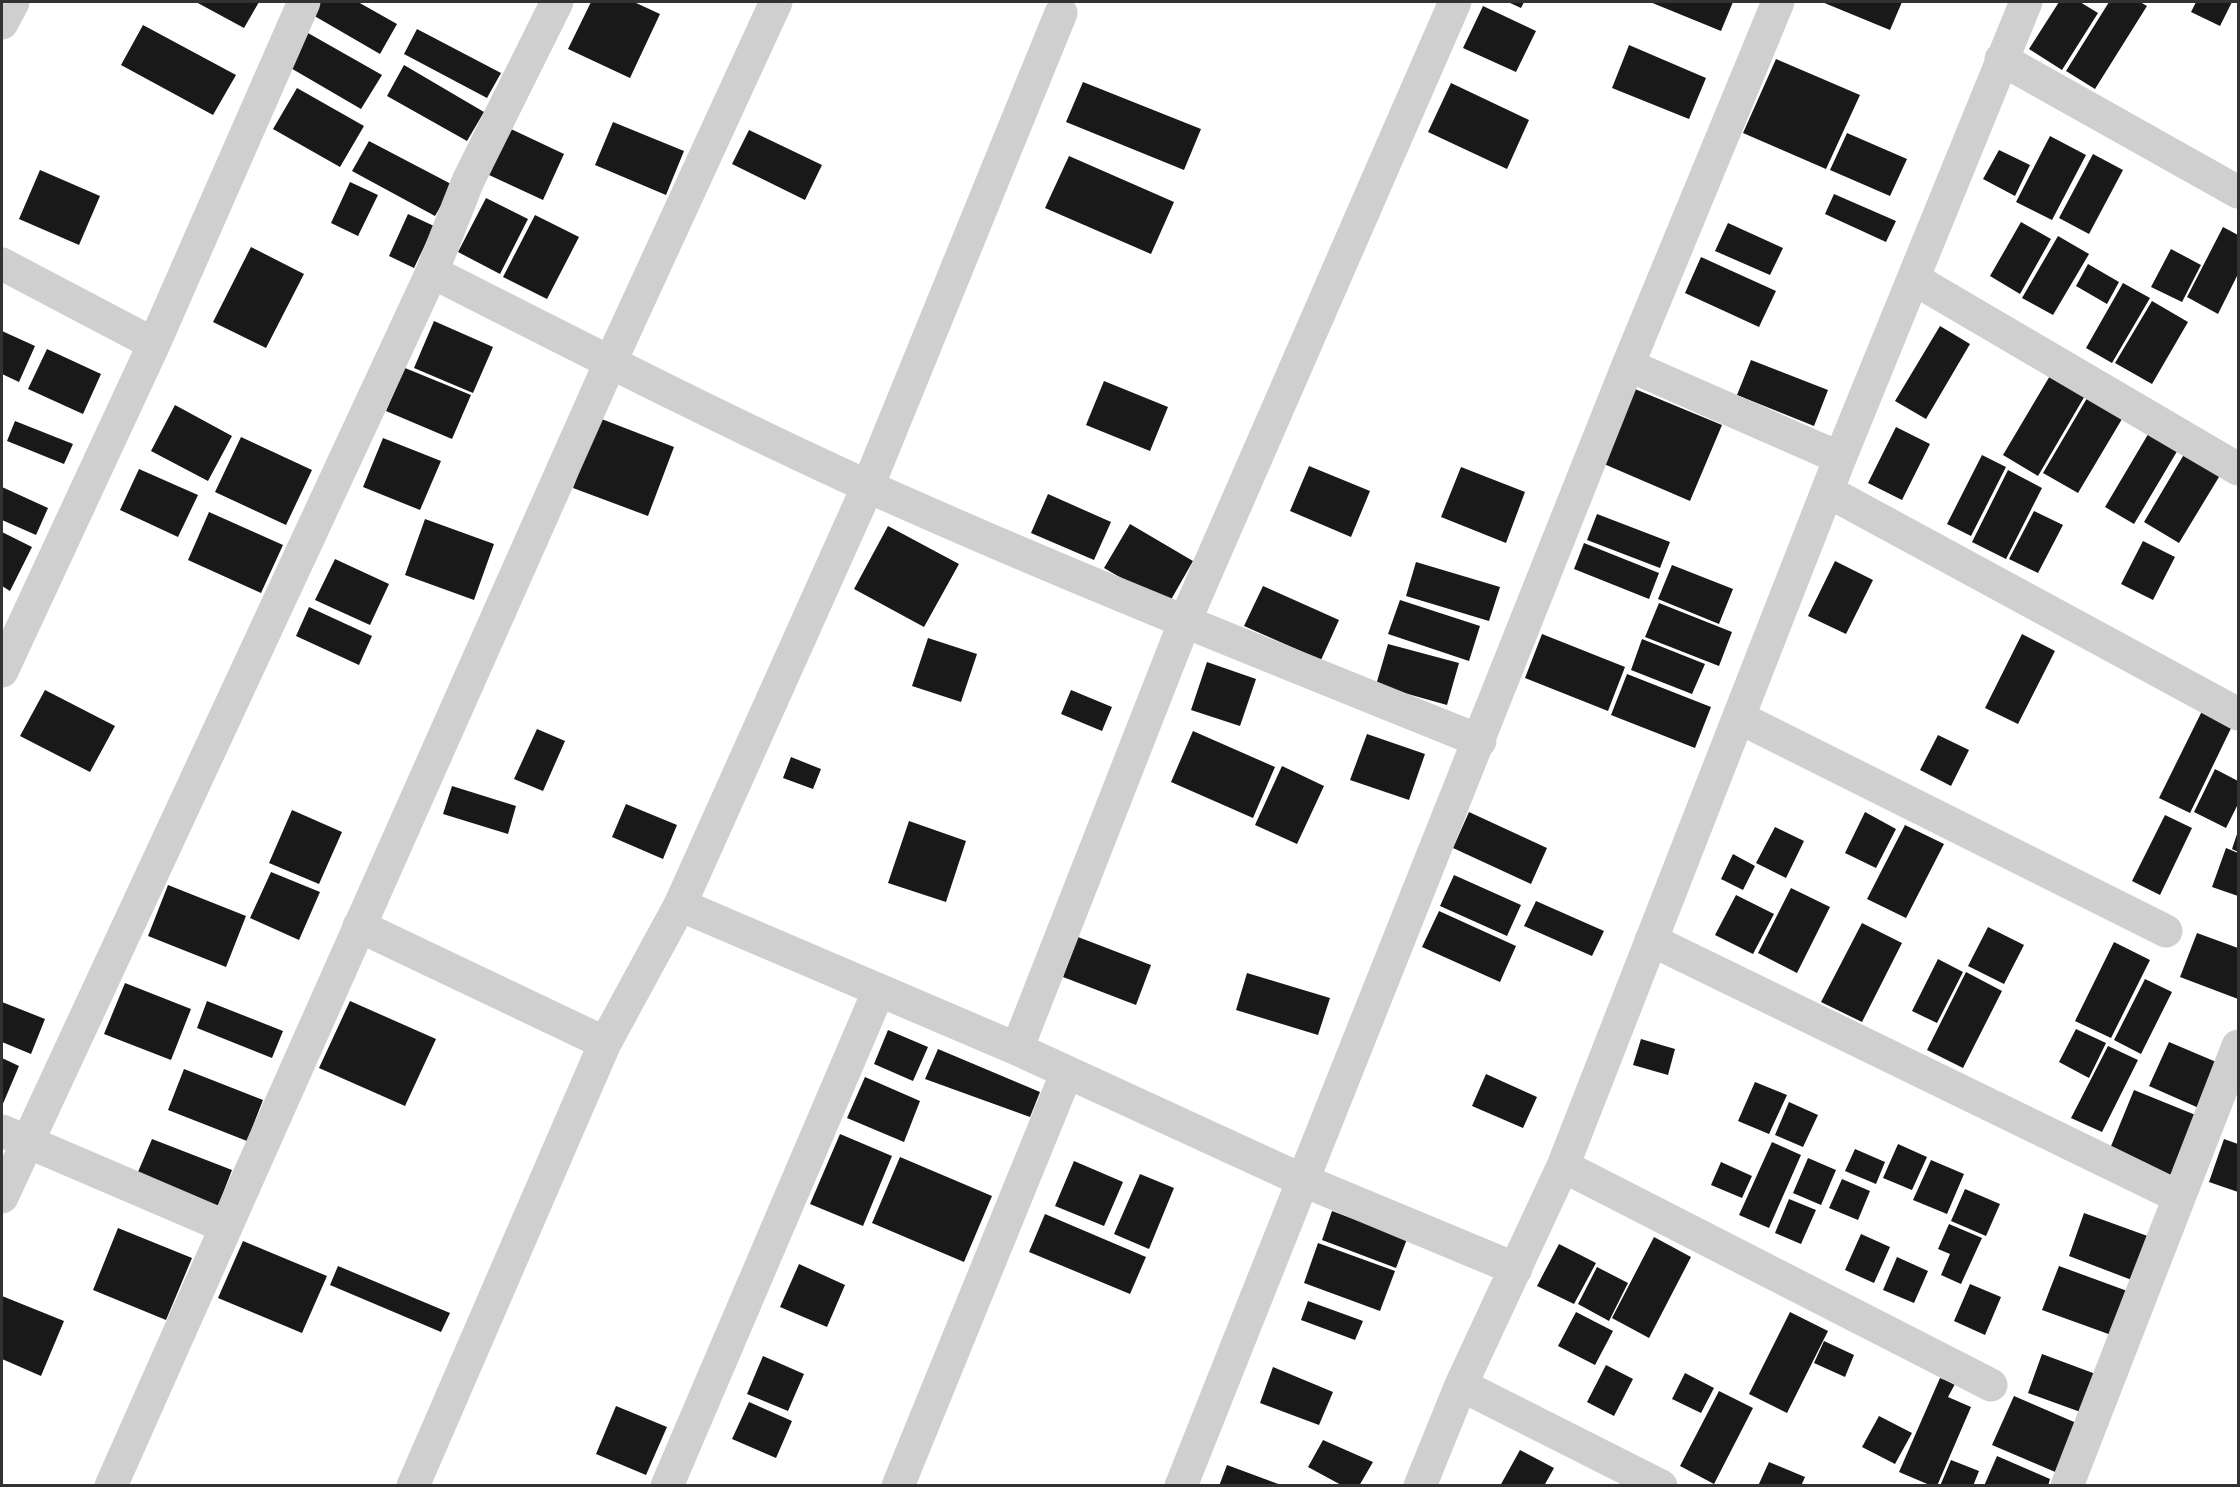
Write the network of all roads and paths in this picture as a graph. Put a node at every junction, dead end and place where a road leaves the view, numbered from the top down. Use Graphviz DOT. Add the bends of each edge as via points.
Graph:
graph roads {
  1 [pos="13,2"];
  2 [pos="304,2"];
  3 [pos="557,2"];
  4 [pos="776,2"];
  5 [pos="1455,2"];
  6 [pos="1778,2"];
  7 [pos="2026,2"];
  8 [pos="1061,13"];
  9 [pos="2,23"];
  10 [pos="2001,59"];
  11 [pos="2238,192"];
  12 [pos="2,264"];
  13 [pos="432,272"];
  14 [pos="1914,279"];
  15 [pos="154,344"];
  16 [pos="610,363"];
  17 [pos="1628,365"];
  18 [pos="1840,458"];
  19 [pos="2238,469"];
  20 [pos="867,486"];
  21 [pos="1827,492"];
  22 [pos="1185,621"];
  23 [pos="2,671"];
  24 [pos="2238,714"];
  25 [pos="1740,718"];
  26 [pos="1480,741"];
  27 [pos="680,905"];
  28 [pos="358,926"];
  29 [pos="2166,931"];
  30 [pos="1651,940"];
  31 [pos="879,990"];
  32 [pos="605,1043"];
  33 [pos="2238,1046"];
  34 [pos="1017,1049"];
  35 [pos="1067,1072"];
  36 [pos="14,1137"];
  37 [pos="1563,1166"];
  38 [pos="1302,1180"];
  39 [pos="2,1197"];
  40 [pos="2179,1197"];
  41 [pos="224,1226"];
  42 [pos="1516,1269"];
  43 [pos="1461,1385"];
  44 [pos="1991,1385"];
  45 [pos="111,1485"];
  46 [pos="413,1485"];
  47 [pos="667,1485"];
  48 [pos="898,1485"];
  49 [pos="1181,1485"];
  50 [pos="1420,1485"];
  51 [pos="1661,1485"];
  52 [pos="2067,1485"];
  1 -- 9 [label="street"];
  2 -- 15 [label="street"];
  3 -- 13 [label="street" via="468,181"];
  4 -- 16 [label="street"];
  5 -- 22 [label="street"];
  6 -- 17 [label="street"];
  7 -- 10 [label="street"];
  8 -- 20 [label="street"];
  10 -- 11 [label="street"];
  10 -- 14 [label="street"];
  12 -- 15 [label="street"];
  13 -- 16 [label="street"];
  13 -- 36 [label="street"];
  14 -- 18 [label="street"];
  14 -- 19 [label="street"];
  15 -- 23 [label="street"];
  16 -- 20 [label="street"];
  16 -- 28 [label="street"];
  17 -- 18 [label="street"];
  17 -- 26 [label="street"];
  18 -- 21 [label="street"];
  20 -- 22 [label="street"];
  20 -- 27 [label="street"];
  21 -- 24 [label="street"];
  21 -- 25 [label="street"];
  22 -- 26 [label="street"];
  22 -- 34 [label="street"];
  25 -- 29 [label="street"];
  25 -- 30 [label="street"];
  26 -- 38 [label="street"];
  27 -- 31 [label="street"];
  27 -- 32 [label="street"];
  28 -- 32 [label="street"];
  28 -- 41 [label="street"];
  30 -- 37 [label="street"];
  30 -- 40 [label="street"];
  31 -- 34 [label="street"];
  31 -- 47 [label="street"];
  32 -- 46 [label="street"];
  33 -- 40 [label="street"];
  34 -- 35 [label="street"];
  35 -- 38 [label="street"];
  35 -- 48 [label="street"];
  36 -- 39 [label="street"];
  36 -- 41 [label="street"];
  37 -- 42 [label="street"];
  37 -- 44 [label="street"];
  38 -- 42 [label="street"];
  38 -- 49 [label="street"];
  40 -- 52 [label="street"];
  41 -- 45 [label="street"];
  42 -- 43 [label="street"];
  43 -- 50 [label="street"];
  43 -- 51 [label="street"];
}
